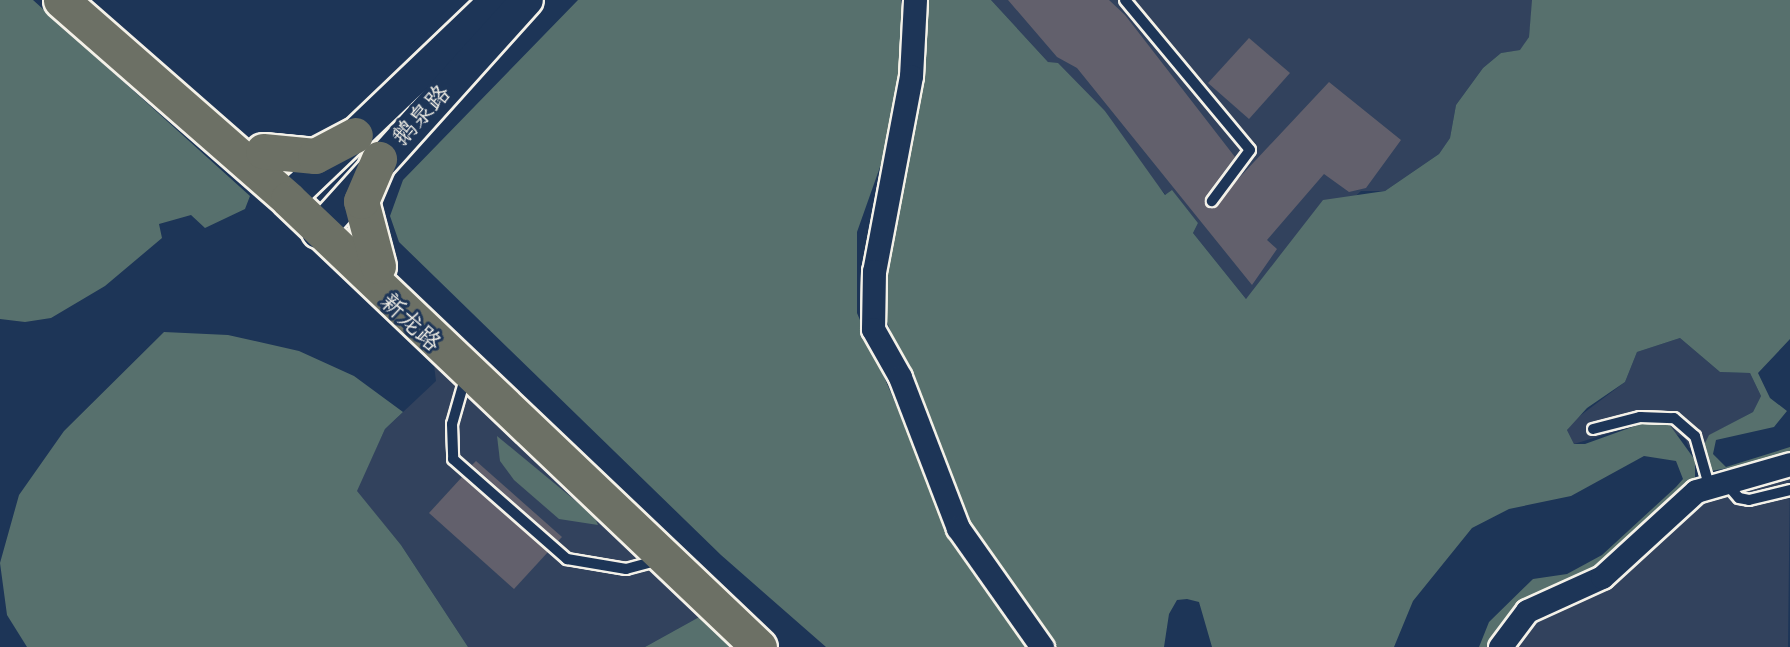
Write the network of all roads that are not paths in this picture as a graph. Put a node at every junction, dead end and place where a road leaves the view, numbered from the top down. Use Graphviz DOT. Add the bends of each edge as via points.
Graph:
graph roads {
  1 [pos="61,0"];
  2 [pos="90,0"];
  3 [pos="496,0"];
  4 [pos="527,0"];
  5 [pos="915,0"];
  6 [pos="1125,0"];
  7 [pos="367,147"];
  8 [pos="263,151"];
  9 [pos="295,192"];
  10 [pos="1212,201"];
  11 [pos="326,225"];
  12 [pos="378,266"];
  13 [pos="467,373"];
  14 [pos="1593,429"];
  15 [pos="1790,464"];
  16 [pos="1717,483"];
  17 [pos="1790,491"];
  18 [pos="663,558"];
  19 [pos="759,647"];
  20 [pos="787,647"];
  21 [pos="1042,647"];
  22 [pos="1500,647"];
  1 -- 9 [label="main road, 新龙路"];
  2 -- 8 [label="main road, 新龙路"];
  3 -- 7 [label="main road, 鹅泉路"];
  4 -- 7 [label="main road, 鹅泉路"];
  5 -- 21 [label="street" via="911,76 874,271 873,329 900,377 958,528"];
  6 -- 10 [label="lane" via="1250,150"];
  7 -- 8 [label="main road" via="315,156"];
  7 -- 9 [label="main road, 鹅泉路"];
  7 -- 11 [label="main road, 鹅泉路"];
  7 -- 12 [label="main road" via="361,201"];
  8 -- 9 [label="main road, 新龙路"];
  9 -- 11 [label="main road, 新龙路"];
  11 -- 12 [label="main road, 新龙路"];
  11 -- 13 [label="main road, 新龙路"];
  12 -- 20 [label="main road, 新龙路"];
  13 -- 18 [label="main road, 新龙路"];
  13 -- 18 [label="lane" via="452,424 453,459 567,559 642,569"];
  14 -- 16 [label="lane" via="1640,417 1674,418 1695,436"];
  15 -- 16 [label="street"];
  16 -- 17 [label="lane" via="1749,500"];
  16 -- 22 [label="street" via="1653,524 1602,577 1527,611"];
  18 -- 19 [label="main road, 新龙路"];
}
